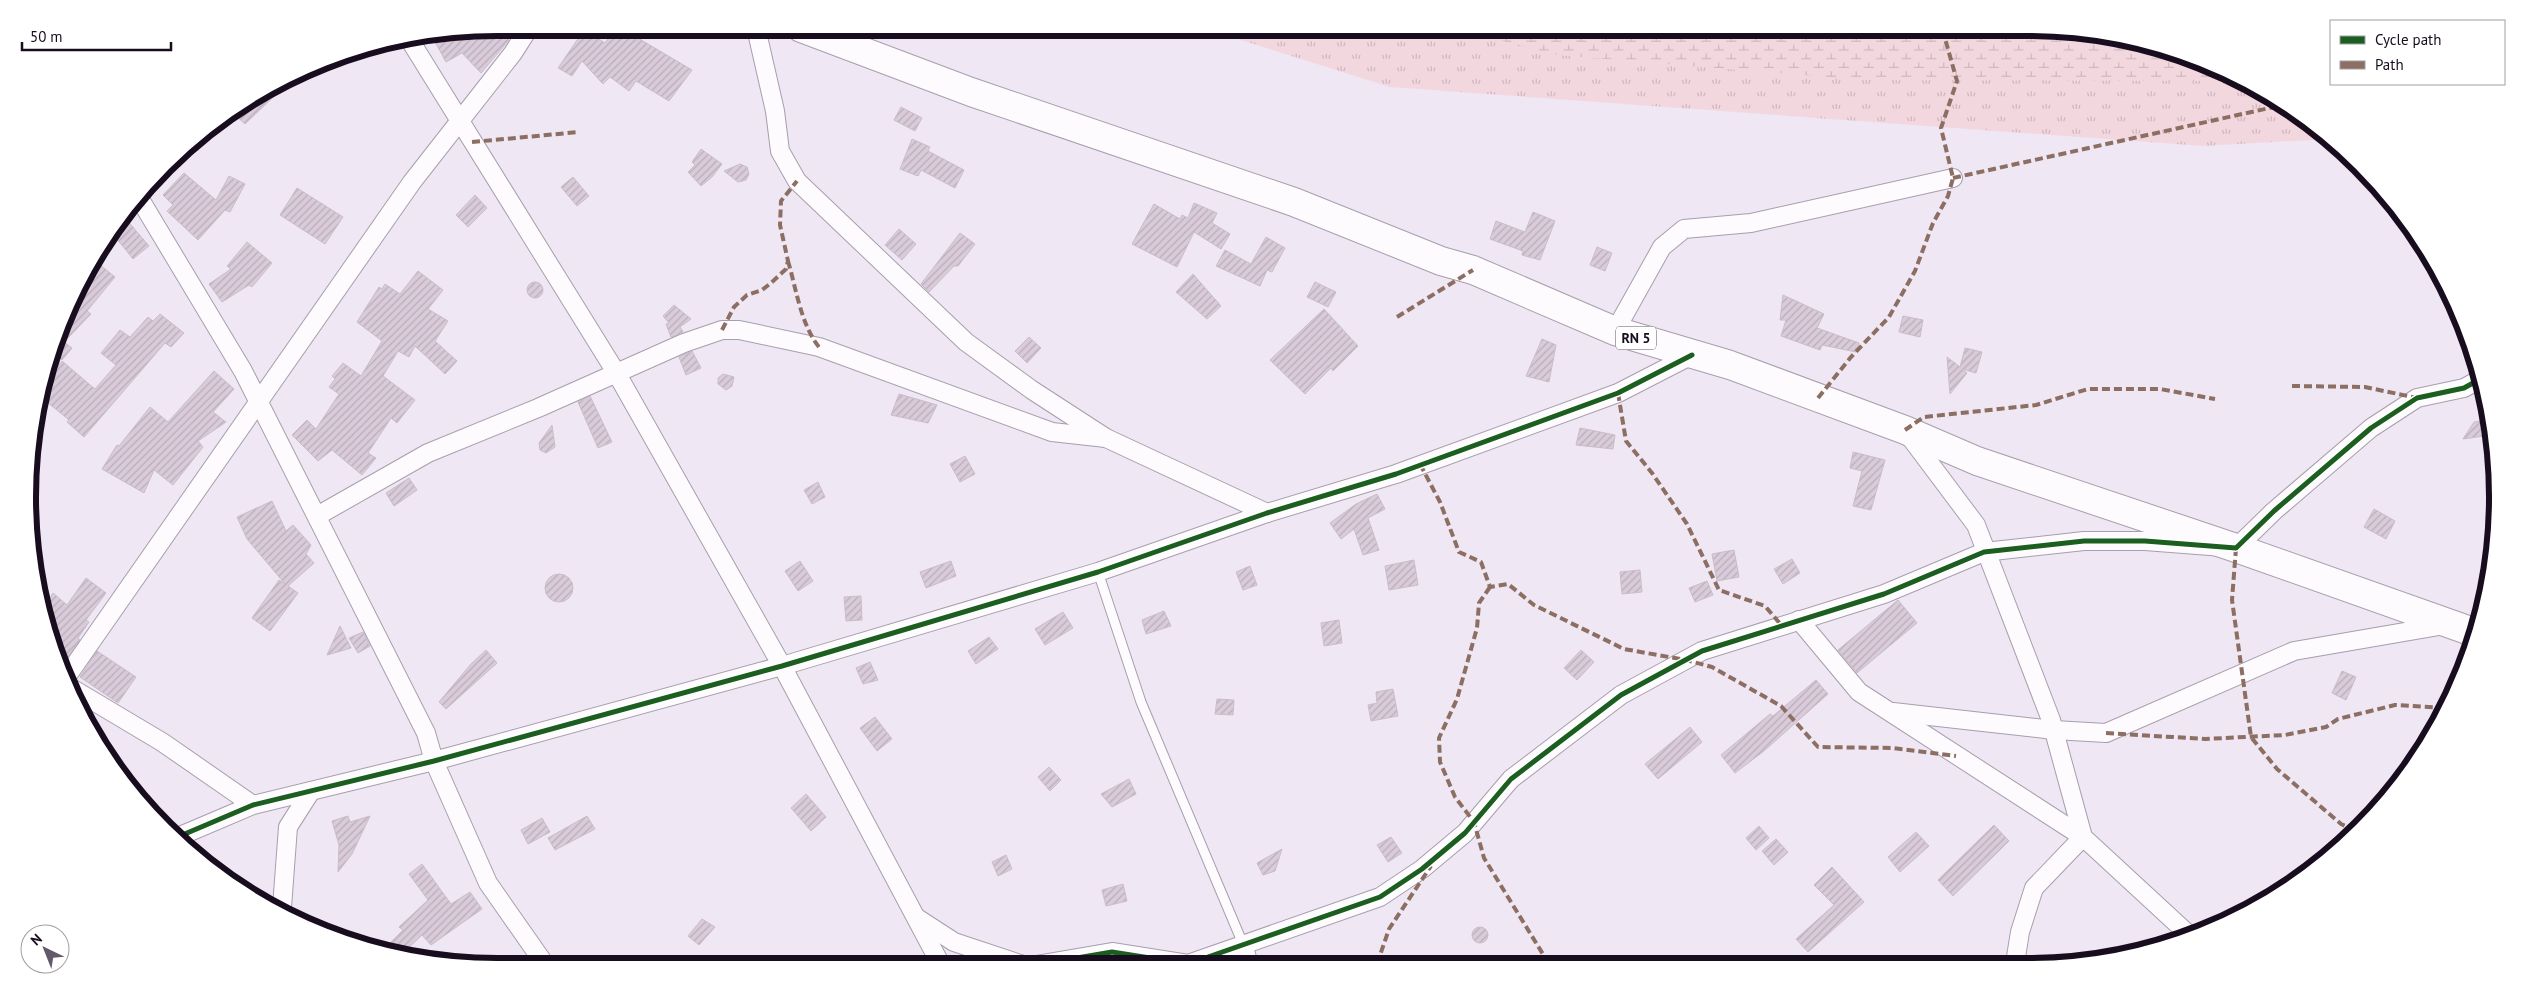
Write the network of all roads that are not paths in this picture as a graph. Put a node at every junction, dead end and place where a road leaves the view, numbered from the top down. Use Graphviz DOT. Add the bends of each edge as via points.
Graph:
graph roads {
  1 [pos="524,36"];
  2 [pos="758,36"];
  3 [pos="822,36"];
  4 [pos="412,44"];
  5 [pos="460,123"];
  6 [pos="1953,178"];
  7 [pos="142,203"];
  8 [pos="1615,331"];
  9 [pos="1692,355"];
  10 [pos="617,374"];
  11 [pos="2474,382"];
  12 [pos="259,404"];
  13 [pos="1906,430"];
  14 [pos="1106,438"];
  15 [pos="1267,513"];
  16 [pos="317,516"];
  17 [pos="2236,548"];
  18 [pos="1984,552"];
  19 [pos="1098,572"];
  20 [pos="1799,620"];
  21 [pos="2451,624"];
  22 [pos="2469,630"];
  23 [pos="782,666"];
  24 [pos="70,671"];
  25 [pos="80,693"];
  26 [pos="1893,712"];
  27 [pos="2054,730"];
  28 [pos="434,761"];
  29 [pos="311,791"];
  30 [pos="253,805"];
  31 [pos="184,834"];
  32 [pos="2083,837"];
  33 [pos="282,904"];
  34 [pos="916,916"];
  35 [pos="2185,930"];
  36 [pos="1243,944"];
  37 [pos="540,958"];
  38 [pos="937,958"];
  39 [pos="1002,958"];
  40 [pos="1077,958"];
  41 [pos="1150,958"];
  42 [pos="1204,958"];
  43 [pos="1247,958"];
  44 [pos="2016,958"];
  1 -- 5 [label="street"];
  2 -- 14 [label="street" via="775,111 780,151 797,181 966,342"];
  3 -- 8 [label="main road, RN 5" via="971,92 1294,202 1441,261 1473,270"];
  4 -- 5 [label="street"];
  5 -- 10 [label="street"];
  5 -- 12 [label="street" via="412,182"];
  6 -- 8 [label="street" via="1751,223 1684,229 1662,247"];
  7 -- 12 [label="street" via="243,371"];
  8 -- 9 [label="main road, RN 5"];
  9 -- 13 [label="main road, RN 5"];
  9 -- 15 [label="street" via="1608,396 1396,474"];
  10 -- 14 [label="street" via="684,343 722,330 739,330 820,347 1052,432"];
  10 -- 16 [label="street" via="428,452"];
  10 -- 23 [label="street"];
  11 -- 17 [label="street" via="2464,388 2416,398 2371,428"];
  12 -- 16 [label="street"];
  12 -- 24 [label="street"];
  13 -- 17 [label="main road, RN 5" via="1977,460"];
  13 -- 18 [label="street" via="1976,526"];
  14 -- 15 [label="street"];
  15 -- 19 [label="street"];
  16 -- 28 [label="street" via="426,733"];
  17 -- 18 [label="street" via="2145,541 2084,541"];
  17 -- 21 [label="main road, RN 5"];
  18 -- 20 [label="street" via="1884,594"];
  18 -- 27 [label="street"];
  19 -- 23 [label="street"];
  19 -- 36 [label="lane" via="1141,702"];
  20 -- 26 [label="street" via="1859,692"];
  20 -- 36 [label="street" via="1702,651 1621,695 1511,780 1464,833 1422,869 1380,897"];
  21 -- 22 [label="main road, RN 5"];
  21 -- 27 [label="street" via="2294,651 2106,732"];
  23 -- 28 [label="street"];
  23 -- 34 [label="street"];
  25 -- 30 [label="street" via="162,742"];
  26 -- 27 [label="street"];
  26 -- 32 [label="street"];
  27 -- 32 [label="street"];
  28 -- 29 [label="street"];
  28 -- 37 [label="street" via="488,882"];
  29 -- 30 [label="street"];
  29 -- 33 [label="street" via="288,827"];
  30 -- 31 [label="street"];
  32 -- 35 [label="street"];
  32 -- 44 [label="street" via="2034,888"];
  34 -- 38 [label="street"];
  34 -- 39 [label="street" via="954,942"];
  36 -- 42 [label="street"];
  36 -- 43 [label="street"];
  40 -- 41 [label="street" via="1112,952"];
}
